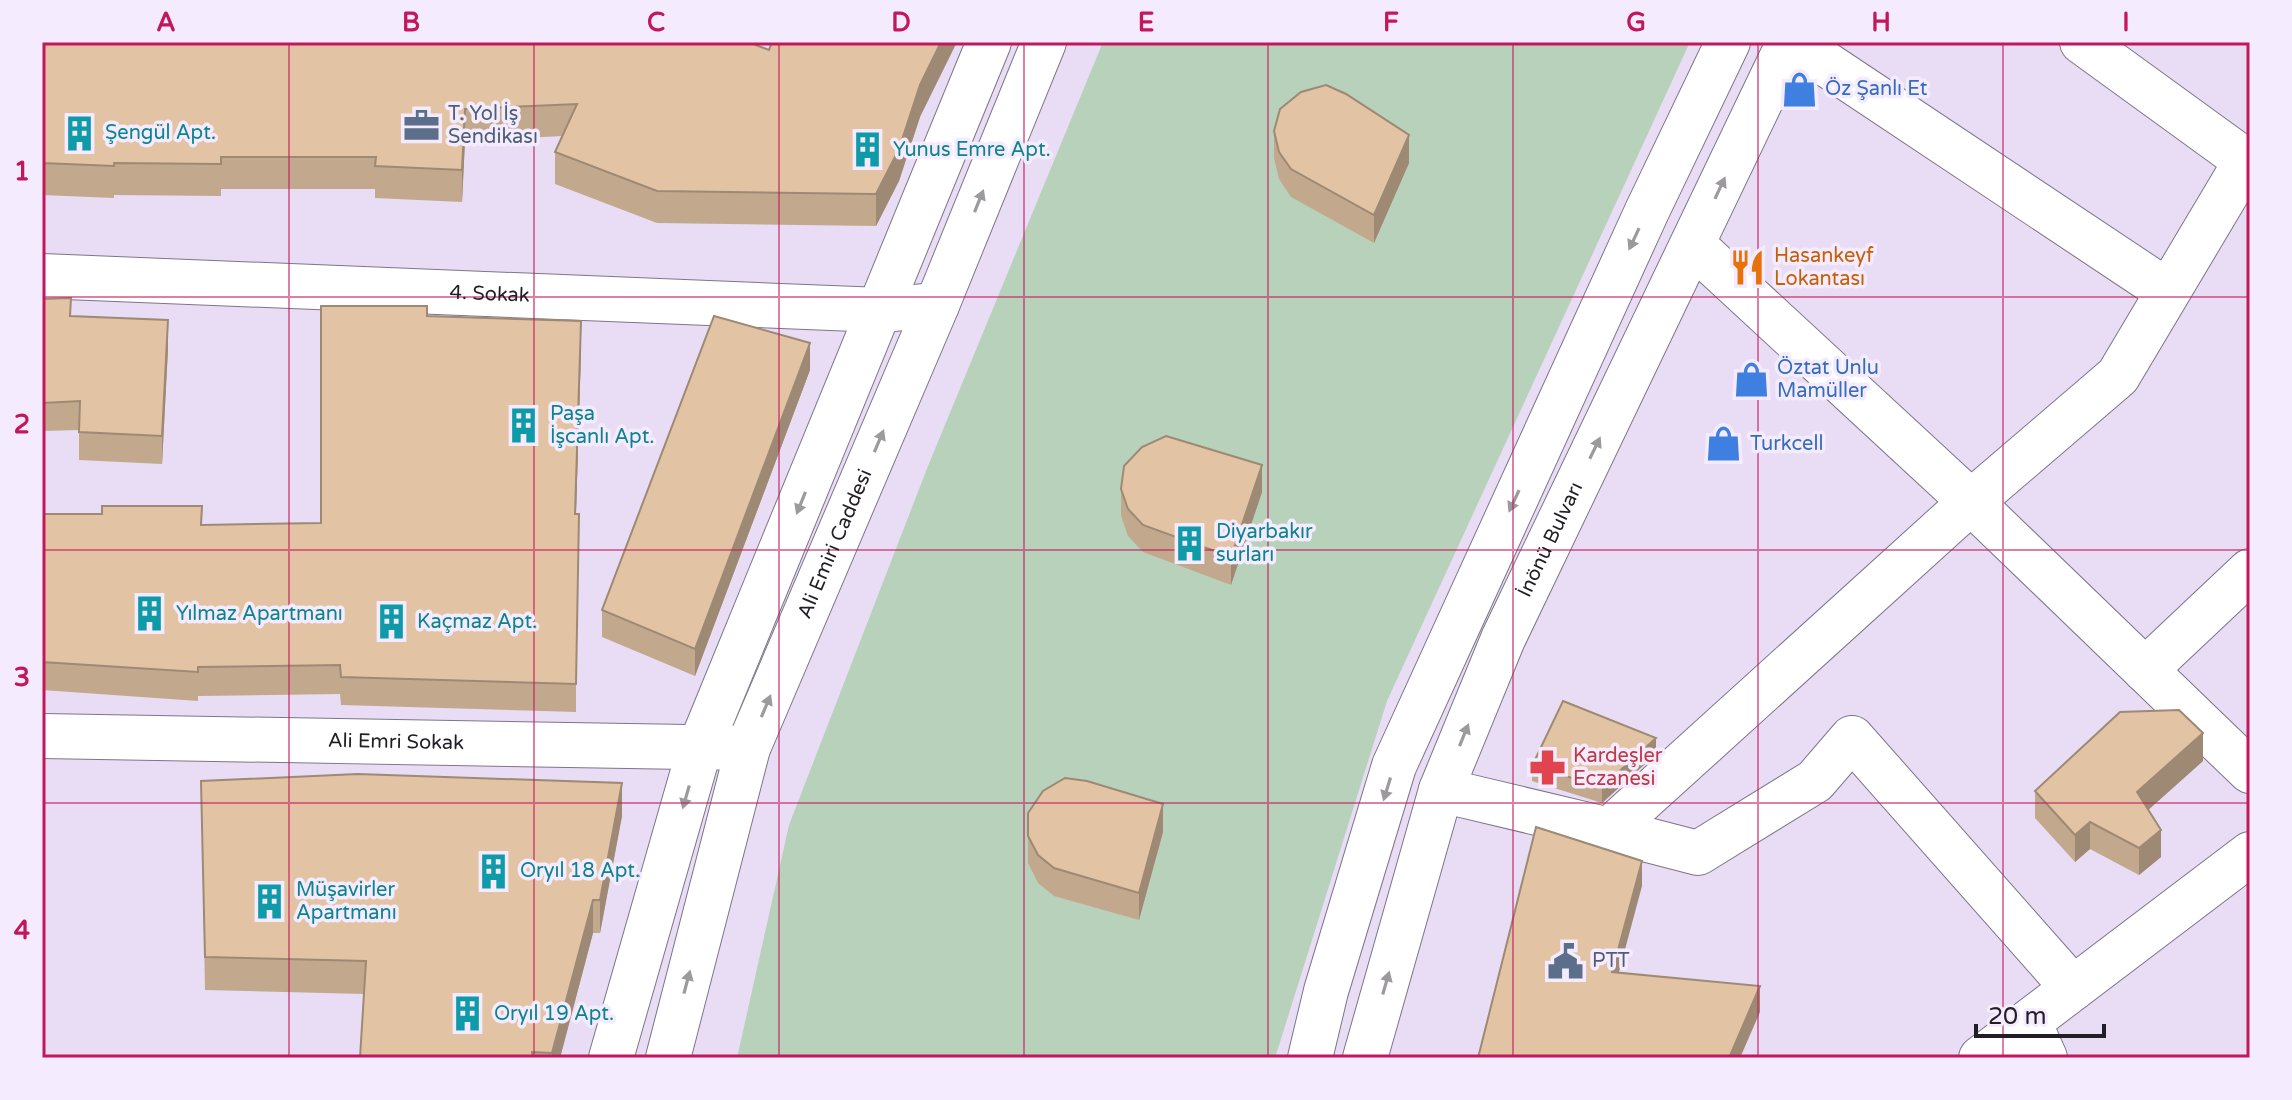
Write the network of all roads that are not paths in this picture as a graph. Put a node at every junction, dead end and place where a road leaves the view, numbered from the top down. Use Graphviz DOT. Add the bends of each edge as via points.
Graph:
graph roads {
  1 [pos="989,42"];
  2 [pos="1044,42"];
  3 [pos="1728,42"];
  4 [pos="1791,42"];
  5 [pos="2082,42"];
  6 [pos="1693,245"];
  7 [pos="42,276"];
  8 [pos="2167,291"];
  9 [pos="937,305"];
  10 [pos="881,310"];
  11 [pos="1971,502"];
  12 [pos="2250,571"];
  13 [pos="2145,670"];
  14 [pos="42,736"];
  15 [pos="700,747"];
  16 [pos="748,748"];
  17 [pos="2250,771"];
  18 [pos="1441,790"];
  19 [pos="1609,830"];
  20 [pos="2250,854"];
  21 [pos="2073,988"];
  22 [pos="2037,1040"];
  23 [pos="611,1058"];
  24 [pos="668,1058"];
  25 [pos="1310,1058"];
  26 [pos="1365,1058"];
  27 [pos="1981,1058"];
  1 -- 10 [label="street"];
  9 -- 2 [label="street, Ali Emiri Caddesi, one-way"];
  3 -- 25 [label="street, one-way" via="1394,766"];
  6 -- 4 [label="street, İnönü Bulvarı, one-way"];
  4 -- 8 [label="street"];
  5 -- 8 [label="street" via="2246,161"];
  6 -- 11 [label="street"];
  18 -- 6 [label="street, İnönü Bulvarı, one-way" via="1503,639"];
  7 -- 10 [label="street, 4. Sokak"];
  8 -- 11 [label="street" via="2118,376"];
  9 -- 10 [label="street, 4. Sokak"];
  16 -- 9 [label="street, Ali Emiri Caddesi, one-way"];
  10 -- 15 [label="street, one-way"];
  11 -- 13 [label="street"];
  11 -- 19 [label="street"];
  12 -- 13 [label="street"];
  13 -- 17 [label="street"];
  14 -- 15 [label="street, Ali Emri Sokak"];
  15 -- 16 [label="street, Ali Emri Sokak"];
  15 -- 23 [label="street, one-way"];
  24 -- 16 [label="street, Ali Emiri Caddesi, one-way"];
  18 -- 19 [label="street"];
  26 -- 18 [label="street, İnönü Bulvarı, one-way"];
  19 -- 21 [label="street" via="1698,853 1815,781 1852,738"];
  20 -- 21 [label="street"];
  21 -- 22 [label="street"];
  22 -- 27 [label="street"];
}
